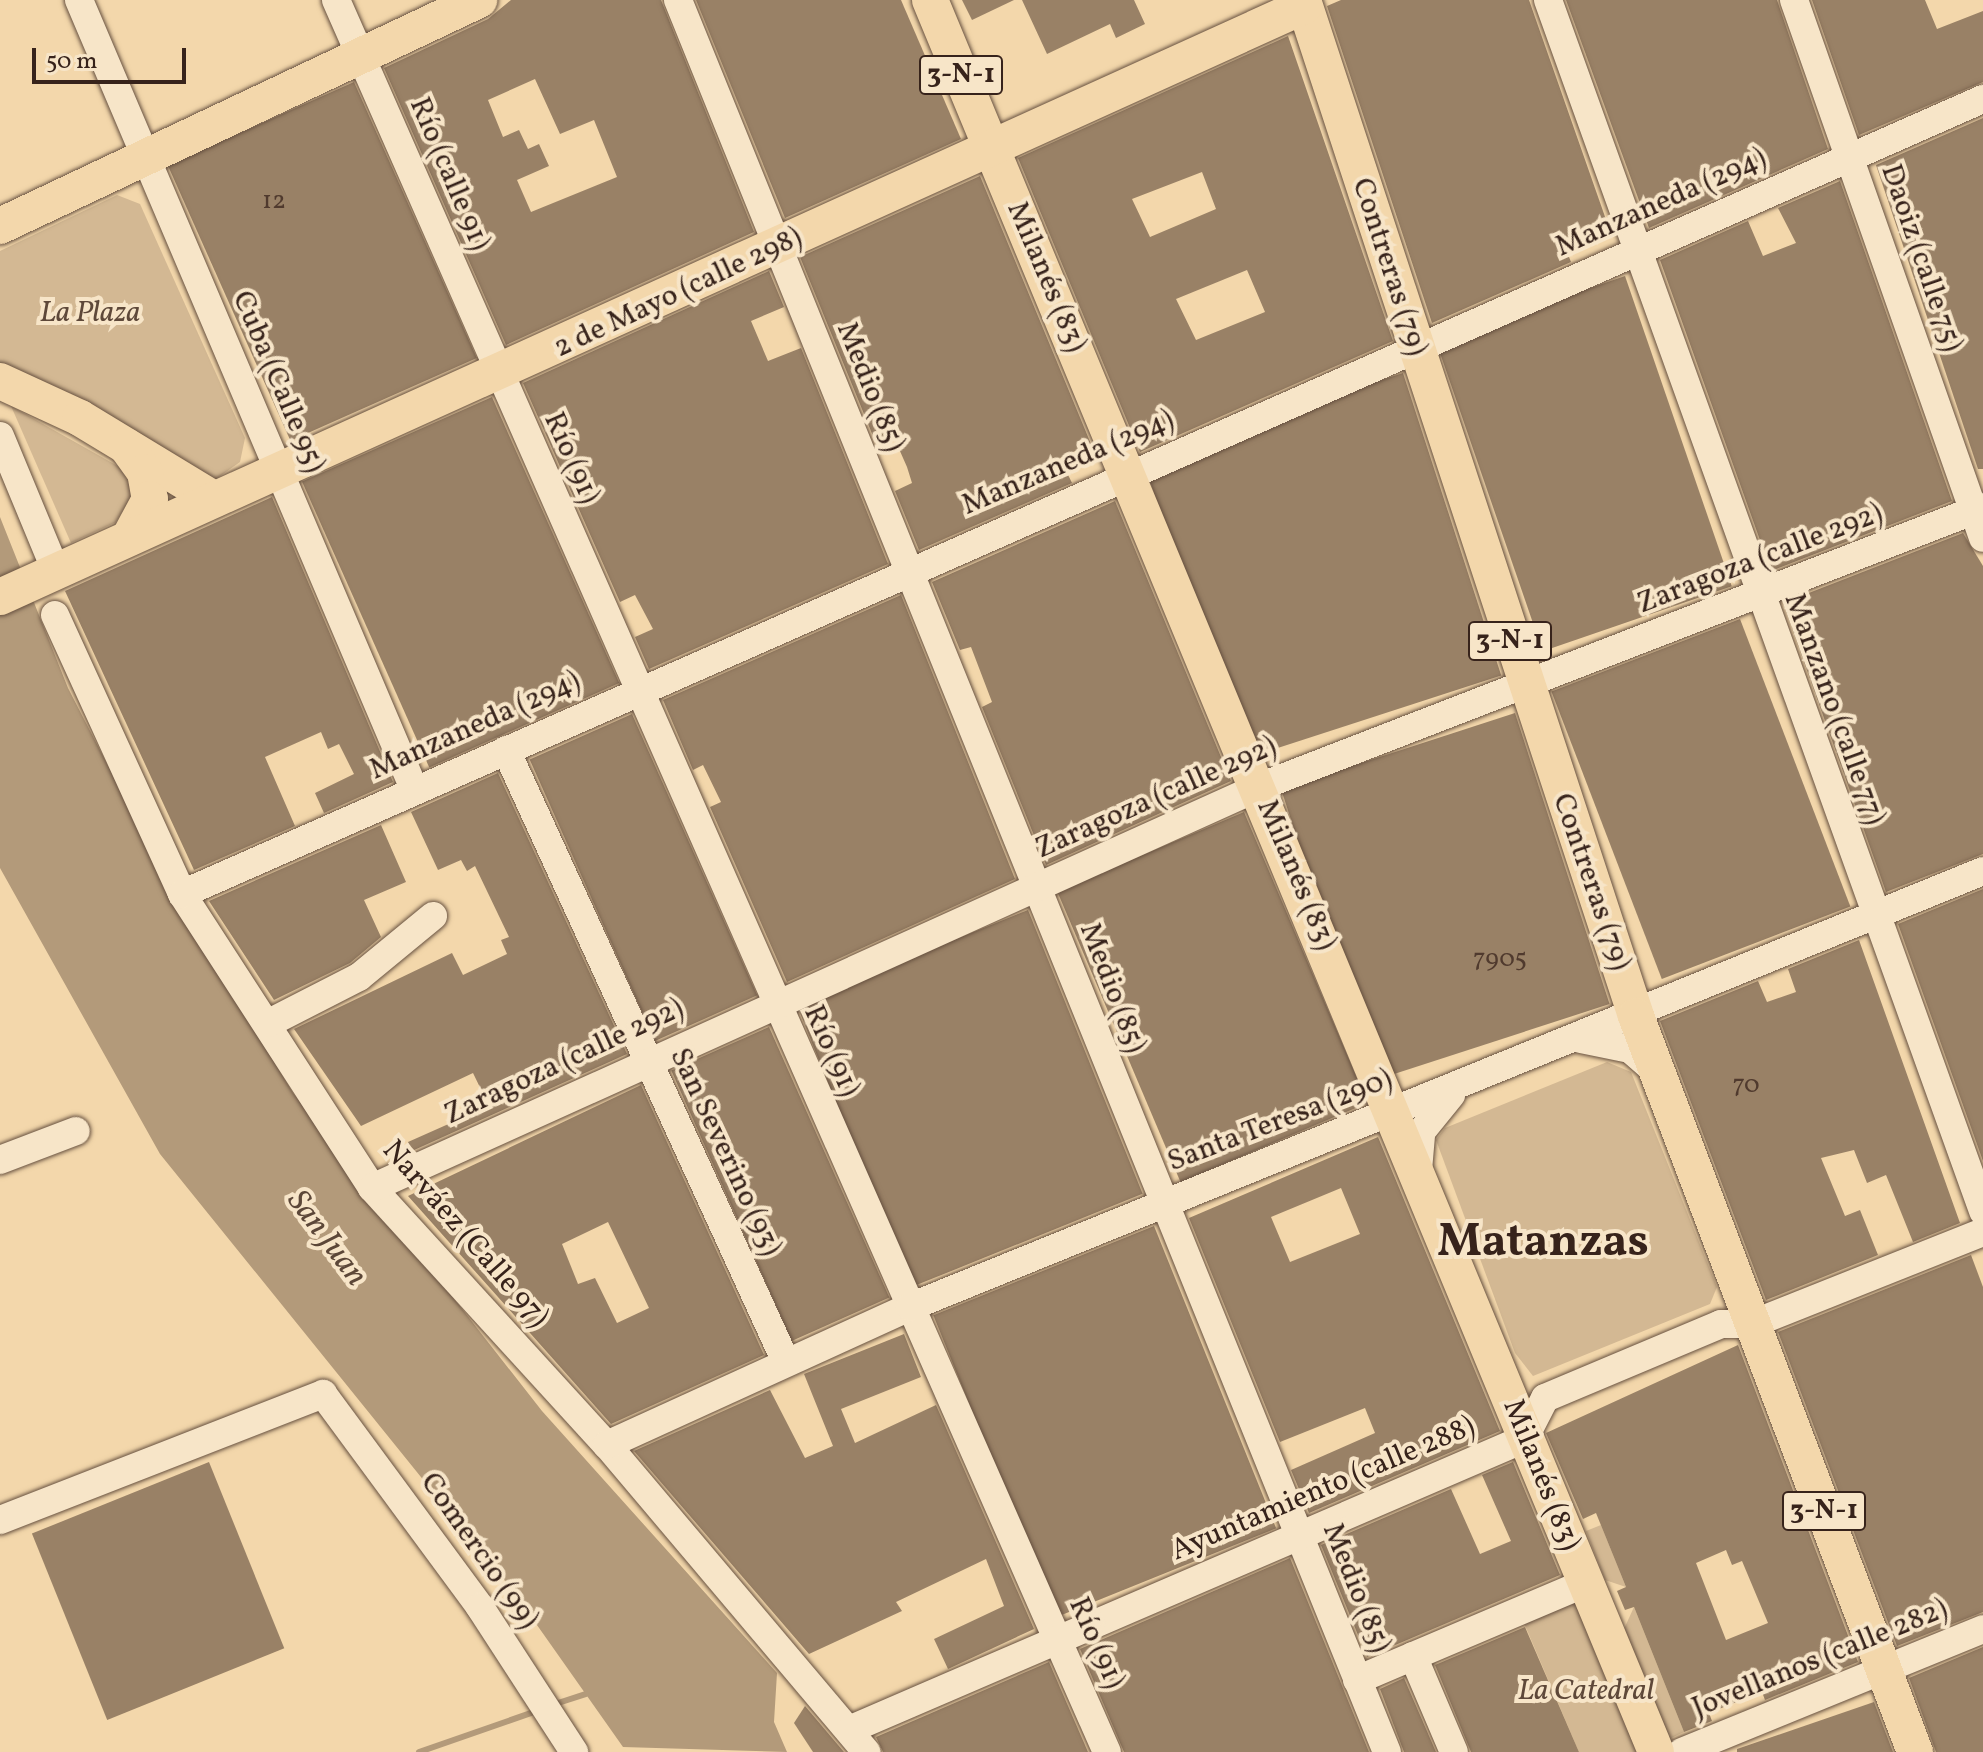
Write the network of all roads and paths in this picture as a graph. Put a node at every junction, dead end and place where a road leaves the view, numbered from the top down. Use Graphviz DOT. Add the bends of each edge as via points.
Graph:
graph roads {
  1 [pos="79,0"];
  2 [pos="336,0"];
  3 [pos="479,0"];
  4 [pos="678,0"];
  5 [pos="930,0"];
  6 [pos="1548,0"];
  7 [pos="1794,0"];
  8 [pos="1308,2"];
  9 [pos="360,56"];
  10 [pos="1983,99"];
  11 [pos="993,150"];
  12 [pos="1849,157"];
  13 [pos="145,160"];
  14 [pos="0,226"];
  15 [pos="778,247"];
  16 [pos="1637,252"];
  17 [pos="1416,348"];
  18 [pos="498,376"];
  19 [pos="0,381"];
  20 [pos="0,436"];
  21 [pos="123,442"];
  22 [pos="280,472"];
  23 [pos="1129,475"];
  24 [pos="214,499"];
  25 [pos="1978,509"];
  26 [pos="129,538"];
  27 [pos="1983,538"];
  28 [pos="906,569"];
  29 [pos="45,576"];
  30 [pos="0,597"];
  31 [pos="1758,598"];
  32 [pos="55,615"];
  33 [pos="1525,687"];
  34 [pos="636,690"];
  35 [pos="506,750"];
  36 [pos="1259,787"];
  37 [pos="415,791"];
  38 [pos="1983,871"];
  39 [pos="1037,887"];
  40 [pos="182,894"];
  41 [pos="433,916"];
  42 [pos="1873,916"];
  43 [pos="772,1005"];
  44 [pos="1636,1016"];
  45 [pos="269,1023"];
  46 [pos="1580,1039"];
  47 [pos="645,1062"];
  48 [pos="1657,1073"];
  49 [pos="1457,1089"];
  50 [pos="1396,1113"];
  51 [pos="76,1131"];
  52 [pos="0,1160"];
  53 [pos="1418,1172"];
  54 [pos="372,1188"];
  55 [pos="1160,1205"];
  56 [pos="1983,1211"];
  57 [pos="1983,1232"];
  58 [pos="1731,1270"];
  59 [pos="910,1307"];
  60 [pos="1752,1324"];
  61 [pos="1700,1333"];
  62 [pos="786,1362"];
  63 [pos="1499,1374"];
  64 [pos="1545,1398"];
  65 [pos="1524,1439"];
  66 [pos="607,1445"];
  67 [pos="2,1512"];
  68 [pos="1298,1537"];
  69 [pos="1576,1587"];
  70 [pos="1983,1629"];
  71 [pos="1058,1640"];
  72 [pos="1413,1656"];
  73 [pos="1885,1672"];
  74 [pos="1357,1680"];
  75 [pos="858,1741"];
  76 [pos="574,1752"];
  77 [pos="1107,1752"];
  78 [pos="1387,1752"];
  79 [pos="1454,1752"];
  80 [pos="1656,1752"];
  81 [pos="1682,1752"];
  82 [pos="1915,1752"];
  1 -- 13 [label="street, Cuba (Calle 95)"];
  2 -- 9 [label="street, Río (calle 91)"];
  3 -- 9 [label="main road"];
  4 -- 15 [label="street, Medio (85)"];
  5 -- 11 [label="main road, Milanés (83) / 3-N-1"];
  6 -- 16 [label="street, Manzano (calle 77)"];
  7 -- 12 [label="street, Daoiz (calle 75)"];
  8 -- 11 [label="main road, 2 de Mayo (calle 298)"];
  8 -- 17 [label="main road, Contreras (79) / 3-N-1"];
  9 -- 13 [label="main road"];
  9 -- 18 [label="street, Río (calle 91)"];
  10 -- 12 [label="street, Manzaneda (294)"];
  11 -- 15 [label="main road, 2 de Mayo (calle 298)"];
  11 -- 23 [label="main road, Milanés (83) / 3-N-1"];
  12 -- 16 [label="street, Manzaneda (294)"];
  12 -- 25 [label="street, Daoiz (calle 75)"];
  13 -- 14 [label="main road"];
  13 -- 22 [label="street, Cuba (Calle 95)"];
  15 -- 18 [label="main road, 2 de Mayo (calle 298)"];
  15 -- 28 [label="street, Medio (85)"];
  16 -- 17 [label="street, Manzaneda (294)"];
  16 -- 31 [label="street, Manzano (calle 77)"];
  17 -- 23 [label="street, Manzaneda (294)"];
  17 -- 33 [label="main road, Contreras (79) / 3-N-1"];
  18 -- 22 [label="main road, 2 de Mayo (calle 298)"];
  18 -- 34 [label="street, Río (91)"];
  19 -- 21 [label="main road"];
  20 -- 29 [label="street"];
  21 -- 24 [label="main road"];
  21 -- 26 [label="main road" via="145,472 150,499"];
  22 -- 24 [label="main road, 2 de Mayo (calle 298)"];
  22 -- 37 [label="street, Cuba (Calle 95)"];
  23 -- 28 [label="street, Manzaneda (294)"];
  23 -- 36 [label="main road, Milanés (83) / 3-N-1"];
  24 -- 26 [label="main road, 2 de Mayo (calle 298)"];
  25 -- 27 [label="street, Daoiz (calle 75)"];
  25 -- 31 [label="street, Zaragoza (calle 292)"];
  26 -- 29 [label="main road, 2 de Mayo (calle 298)"];
  28 -- 34 [label="street, Manzaneda (294)"];
  28 -- 39 [label="street, Medio (85)"];
  29 -- 30 [label="main road, 2 de Mayo (calle 298)"];
  31 -- 33 [label="street, Zaragoza (calle 292)"];
  31 -- 42 [label="street, Manzano (calle 77)"];
  32 -- 40 [label="street, Narváez (Calle 97)"];
  33 -- 36 [label="street, Zaragoza (calle 292)"];
  33 -- 44 [label="main road, Contreras (79) / 3-N-1"];
  34 -- 35 [label="street, Manzaneda (294)"];
  34 -- 43 [label="street, Río (91)"];
  35 -- 37 [label="street, Manzaneda (294)"];
  35 -- 47 [label="street, San Severino (93)"];
  36 -- 39 [label="street, Zaragoza (calle 292)"];
  36 -- 50 [label="main road, Milanés (83) / 3-N-1"];
  37 -- 40 [label="street, Manzaneda (294)"];
  38 -- 42 [label="street, Santa Teresa (290)"];
  39 -- 43 [label="street, Zaragoza (calle 292)"];
  39 -- 55 [label="street, Medio (85)"];
  40 -- 45 [label="street, Narváez (Calle 97)"];
  41 -- 45 [label="street" via="359,977"];
  42 -- 44 [label="street, Santa Teresa (290)"];
  42 -- 56 [label="street, Manzano (calle 77)"];
  43 -- 47 [label="street, Zaragoza (calle 292)"];
  43 -- 59 [label="street, Río (91)"];
  44 -- 46 [label="street, Santa Teresa (290)"];
  44 -- 48 [label="main road, Contreras (79) / 3-N-1"];
  45 -- 54 [label="street, Narváez (Calle 97)"];
  46 -- 48 [label="street" via="1630,1049"];
  46 -- 49 [label="street, Santa Teresa (290)"];
  47 -- 54 [label="street, Zaragoza (calle 292)"];
  47 -- 62 [label="street, San Severino (93)"];
  48 -- 58 [label="main road, Contreras (79) / 3-N-1"];
  49 -- 50 [label="street, Santa Teresa (290)"];
  49 -- 53 [label="street" via="1421,1132"];
  50 -- 53 [label="main road, Milanés (83) / 3-N-1"];
  50 -- 55 [label="street, Santa Teresa (290)"];
  51 -- 52 [label="street"];
  53 -- 63 [label="main road, Milanés (83) / 3-N-1"];
  54 -- 66 [label="street, Narváez (Calle 97)"];
  55 -- 59 [label="street, Santa Teresa (290)"];
  55 -- 68 [label="street, Medio (85)"];
  57 -- 60 [label="street"];
  58 -- 60 [label="main road, Contreras (79) / 3-N-1"];
  58 -- 61 [label="street" via="1722,1301"];
  59 -- 62 [label="street, Santa Teresa (290)"];
  59 -- 71 [label="street, Río (91)"];
  60 -- 61 [label="street"];
  60 -- 73 [label="main road, Contreras (79) / 3-N-1"];
  61 -- 64 [label="street"];
  62 -- 66 [label="street, Santa Teresa (290)"];
  63 -- 64 [label="street" via="1517,1391"];
  63 -- 65 [label="main road, Milanés (83) / 3-N-1"];
  64 -- 65 [label="street, Ayuntamiento (calle 288)"];
  65 -- 68 [label="street, Ayuntamiento (calle 288)"];
  65 -- 80 [label="main road, Milanés (83) / 3-N-1"];
  66 -- 75 [label="street, Narváez (Calle 97)"];
  67 -- 76 [label="street, Comercio (99)" via="323,1394 480,1607"];
  68 -- 71 [label="street, Ayuntamiento (calle 288)"];
  68 -- 74 [label="street, Medio (85)"];
  69 -- 72 [label="street"];
  70 -- 73 [label="street, Jovellanos (calle 282)"];
  71 -- 75 [label="street, Ayuntamiento (calle 288)"];
  71 -- 77 [label="street, Río (91)"];
  72 -- 74 [label="street"];
  72 -- 79 [label="street"];
  73 -- 81 [label="street, Jovellanos (calle 282)"];
  73 -- 82 [label="main road, Contreras (79) / 3-N-1"];
  74 -- 78 [label="street, Medio (85)"];
}
